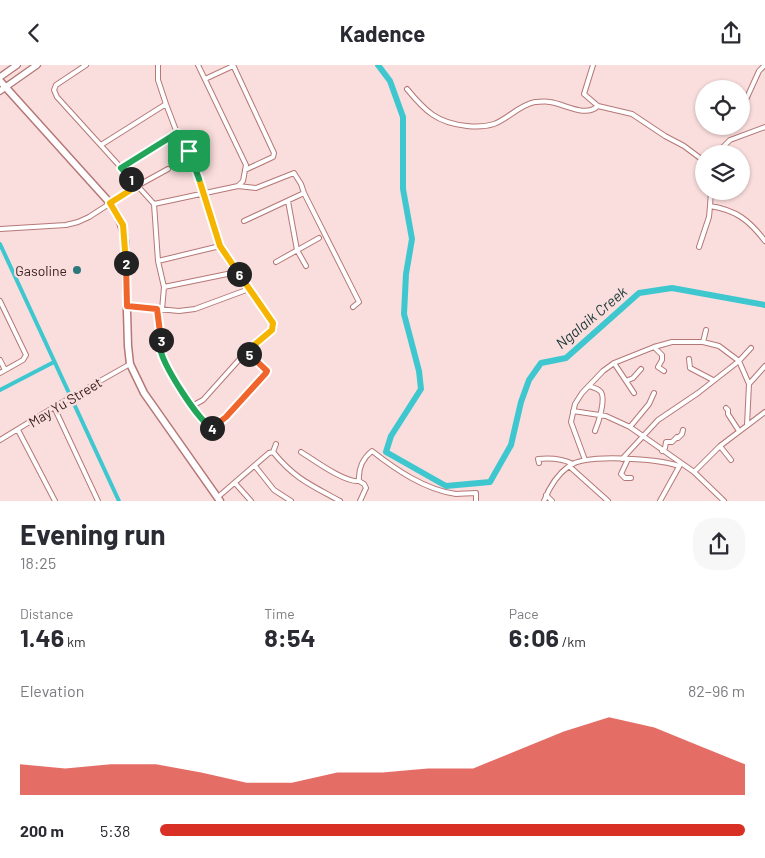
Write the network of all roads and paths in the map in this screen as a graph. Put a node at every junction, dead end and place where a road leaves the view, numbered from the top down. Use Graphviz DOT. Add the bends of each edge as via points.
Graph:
graph roads {
  1 [pos="18,65"];
  2 [pos="37,65"];
  3 [pos="86,65"];
  4 [pos="158,65"];
  5 [pos="198,65"];
  6 [pos="593,65"];
  7 [pos="765,65"];
  8 [pos="233,66"];
  9 [pos="0,79"];
  10 [pos="205,79"];
  11 [pos="3,89"];
  12 [pos="407,89"];
  13 [pos="750,91"];
  14 [pos="166,104"];
  15 [pos="598,106"];
  16 [pos="765,127"];
  17 [pos="177,133"];
  18 [pos="101,145"];
  19 [pos="725,145"];
  20 [pos="695,154"];
  21 [pos="121,168"];
  22 [pos="168,169"];
  23 [pos="245,170"];
  24 [pos="137,186"];
  25 [pos="238,186"];
  26 [pos="304,193"];
  27 [pos="204,194"];
  28 [pos="710,200"];
  29 [pos="288,201"];
  30 [pos="110,203"];
  31 [pos="154,204"];
  32 [pos="710,206"];
  33 [pos="244,221"];
  34 [pos="1,229"];
  35 [pos="319,238"];
  36 [pos="765,241"];
  37 [pos="220,246"];
  38 [pos="699,247"];
  39 [pos="297,250"];
  40 [pos="158,261"];
  41 [pos="276,262"];
  42 [pos="306,266"];
  43 [pos="237,272"];
  44 [pos="164,287"];
  45 [pos="250,289"];
  46 [pos="0,301"];
  47 [pos="127,306"];
  48 [pos="353,307"];
  49 [pos="157,309"];
  50 [pos="162,309"];
  51 [pos="1,311"];
  52 [pos="706,330"];
  53 [pos="702,342"];
  54 [pos="654,347"];
  55 [pos="751,348"];
  56 [pos="246,352"];
  57 [pos="690,359"];
  58 [pos="0,361"];
  59 [pos="740,361"];
  60 [pos="614,363"];
  61 [pos="130,364"];
  62 [pos="765,366"];
  63 [pos="641,369"];
  64 [pos="5,370"];
  65 [pos="664,371"];
  66 [pos="0,373"];
  67 [pos="713,380"];
  68 [pos="626,381"];
  69 [pos="750,384"];
  70 [pos="589,386"];
  71 [pos="634,393"];
  72 [pos="654,393"];
  73 [pos="192,406"];
  74 [pos="54,407"];
  75 [pos="726,407"];
  76 [pos="573,411"];
  77 [pos="765,411"];
  78 [pos="600,415"];
  79 [pos="747,425"];
  80 [pos="630,427"];
  81 [pos="18,430"];
  82 [pos="683,430"];
  83 [pos="595,431"];
  84 [pos="739,431"];
  85 [pos="642,436"];
  86 [pos="0,440"];
  87 [pos="276,444"];
  88 [pos="720,446"];
  89 [pos="662,451"];
  90 [pos="273,452"];
  91 [pos="301,452"];
  92 [pos="622,459"];
  93 [pos="628,459"];
  94 [pos="585,460"];
  95 [pos="731,460"];
  96 [pos="538,463"];
  97 [pos="573,464"];
  98 [pos="680,465"];
  99 [pos="255,466"];
  100 [pos="569,467"];
  101 [pos="694,472"];
  102 [pos="631,478"];
  103 [pos="359,481"];
  104 [pos="235,483"];
  105 [pos="546,495"];
  106 [pos="219,499"];
  107 [pos="55,501"];
  108 [pos="98,501"];
  109 [pos="251,501"];
  110 [pos="291,501"];
  111 [pos="340,501"];
  112 [pos="360,501"];
  113 [pos="476,501"];
  114 [pos="544,501"];
  115 [pos="552,501"];
  116 [pos="608,501"];
  117 [pos="660,501"];
  118 [pos="724,501"];
  1 -- 9 [label="main road"];
  2 -- 11 [label="main road"];
  3 -- 18 [label="street" via="56,85 54,90"];
  4 -- 14 [label="street" via="158,80"];
  5 -- 10 [label="street"];
  6 -- 15 [label="street" via="584,95"];
  7 -- 13 [label="street"];
  8 -- 10 [label="street"];
  8 -- 23 [label="street" via="274,153 273,157"];
  9 -- 11 [label="main road"];
  10 -- 23 [label="street" via="246,165"];
  11 -- 30 [label="main road"];
  12 -- 15 [label="street" via="420,105 450,124 477,127 493,124 533,103 550,102 586,111"];
  14 -- 17 [label="street"];
  14 -- 18 [label="street"];
  15 -- 20 [label="street" via="632,114"];
  16 -- 19 [label="street" via="730,140"];
  17 -- 21 [label="street"];
  17 -- 27 [label="street" via="189,151"];
  18 -- 21 [label="street"];
  21 -- 24 [label="street"];
  22 -- 24 [label="street"];
  23 -- 25 [label="street" via="243,181"];
  24 -- 30 [label="street"];
  24 -- 31 [label="street"];
  25 -- 26 [label="street" via="256,188 294,173"];
  25 -- 27 [label="street"];
  26 -- 29 [label="street"];
  26 -- 48 [label="street" via="359,302"];
  27 -- 31 [label="street"];
  27 -- 37 [label="street"];
  28 -- 32 [label="street"];
  29 -- 33 [label="street"];
  29 -- 39 [label="street"];
  30 -- 34 [label="street" via="90,217 66,225"];
  30 -- 47 [label="main road" via="118,214 124,233"];
  31 -- 40 [label="street"];
  32 -- 36 [label="street" via="724,208 743,217"];
  32 -- 38 [label="street"];
  35 -- 39 [label="street"];
  37 -- 40 [label="street"];
  37 -- 43 [label="street"];
  39 -- 41 [label="street"];
  39 -- 42 [label="street"];
  40 -- 44 [label="street"];
  43 -- 44 [label="street"];
  43 -- 45 [label="street"];
  44 -- 50 [label="street"];
  45 -- 50 [label="street" via="195,309"];
  45 -- 56 [label="street" via="273,325 272,330"];
  46 -- 51 [label="street"];
  47 -- 49 [label="street"];
  47 -- 61 [label="main road"];
  49 -- 50 [label="street"];
  49 -- 73 [label="street" via="161,350"];
  51 -- 64 [label="street" via="26,355"];
  52 -- 53 [label="street"];
  53 -- 54 [label="street" via="677,342"];
  53 -- 59 [label="street" via="719,346"];
  54 -- 60 [label="street"];
  54 -- 65 [label="street" via="662,355 658,367"];
  55 -- 59 [label="street"];
  56 -- 73 [label="street" via="203,400"];
  56 -- 73 [label="street" via="267,371 226,417 211,427"];
  57 -- 67 [label="street" via="690,368"];
  58 -- 64 [label="street"];
  59 -- 67 [label="street"];
  59 -- 69 [label="street"];
  60 -- 68 [label="street"];
  60 -- 70 [label="street"];
  61 -- 74 [label="street, May Yu Street"];
  61 -- 106 [label="main road" via="144,393"];
  62 -- 69 [label="street"];
  63 -- 68 [label="street"];
  64 -- 66 [label="street"];
  67 -- 85 [label="street" via="658,420"];
  68 -- 71 [label="street"];
  69 -- 79 [label="street"];
  70 -- 76 [label="street"];
  70 -- 78 [label="street" via="603,395"];
  72 -- 80 [label="street"];
  74 -- 81 [label="street, May Yu Street"];
  74 -- 108 [label="street"];
  75 -- 84 [label="street"];
  76 -- 78 [label="street"];
  76 -- 94 [label="street" via="570,422"];
  77 -- 79 [label="street"];
  78 -- 80 [label="street"];
  78 -- 83 [label="street"];
  79 -- 84 [label="street"];
  80 -- 85 [label="street"];
  81 -- 86 [label="street, May Yu Street"];
  81 -- 107 [label="street"];
  82 -- 89 [label="street" via="678,439 666,442"];
  84 -- 88 [label="street"];
  85 -- 89 [label="street"];
  85 -- 92 [label="street"];
  87 -- 90 [label="street"];
  88 -- 95 [label="street"];
  88 -- 101 [label="street"];
  89 -- 98 [label="street"];
  90 -- 99 [label="street"];
  90 -- 111 [label="street" via="296,477"];
  91 -- 103 [label="street" via="322,466"];
  92 -- 93 [label="street"];
  92 -- 94 [label="street"];
  93 -- 98 [label="street"];
  93 -- 102 [label="street" via="621,474 625,479"];
  94 -- 97 [label="street"];
  96 -- 97 [label="street" via="538,459 545,458"];
  97 -- 100 [label="street"];
  98 -- 101 [label="street"];
  98 -- 117 [label="street"];
  99 -- 104 [label="street"];
  99 -- 110 [label="street" via="274,490"];
  100 -- 105 [label="street"];
  100 -- 116 [label="street"];
  101 -- 118 [label="street"];
  103 -- 112 [label="street" via="366,488"];
  103 -- 113 [label="street" via="361,465 372,451 385,462 436,489 456,494 476,493"];
  104 -- 106 [label="street"];
  104 -- 109 [label="street"];
  105 -- 114 [label="street"];
  105 -- 115 [label="street"];
}
